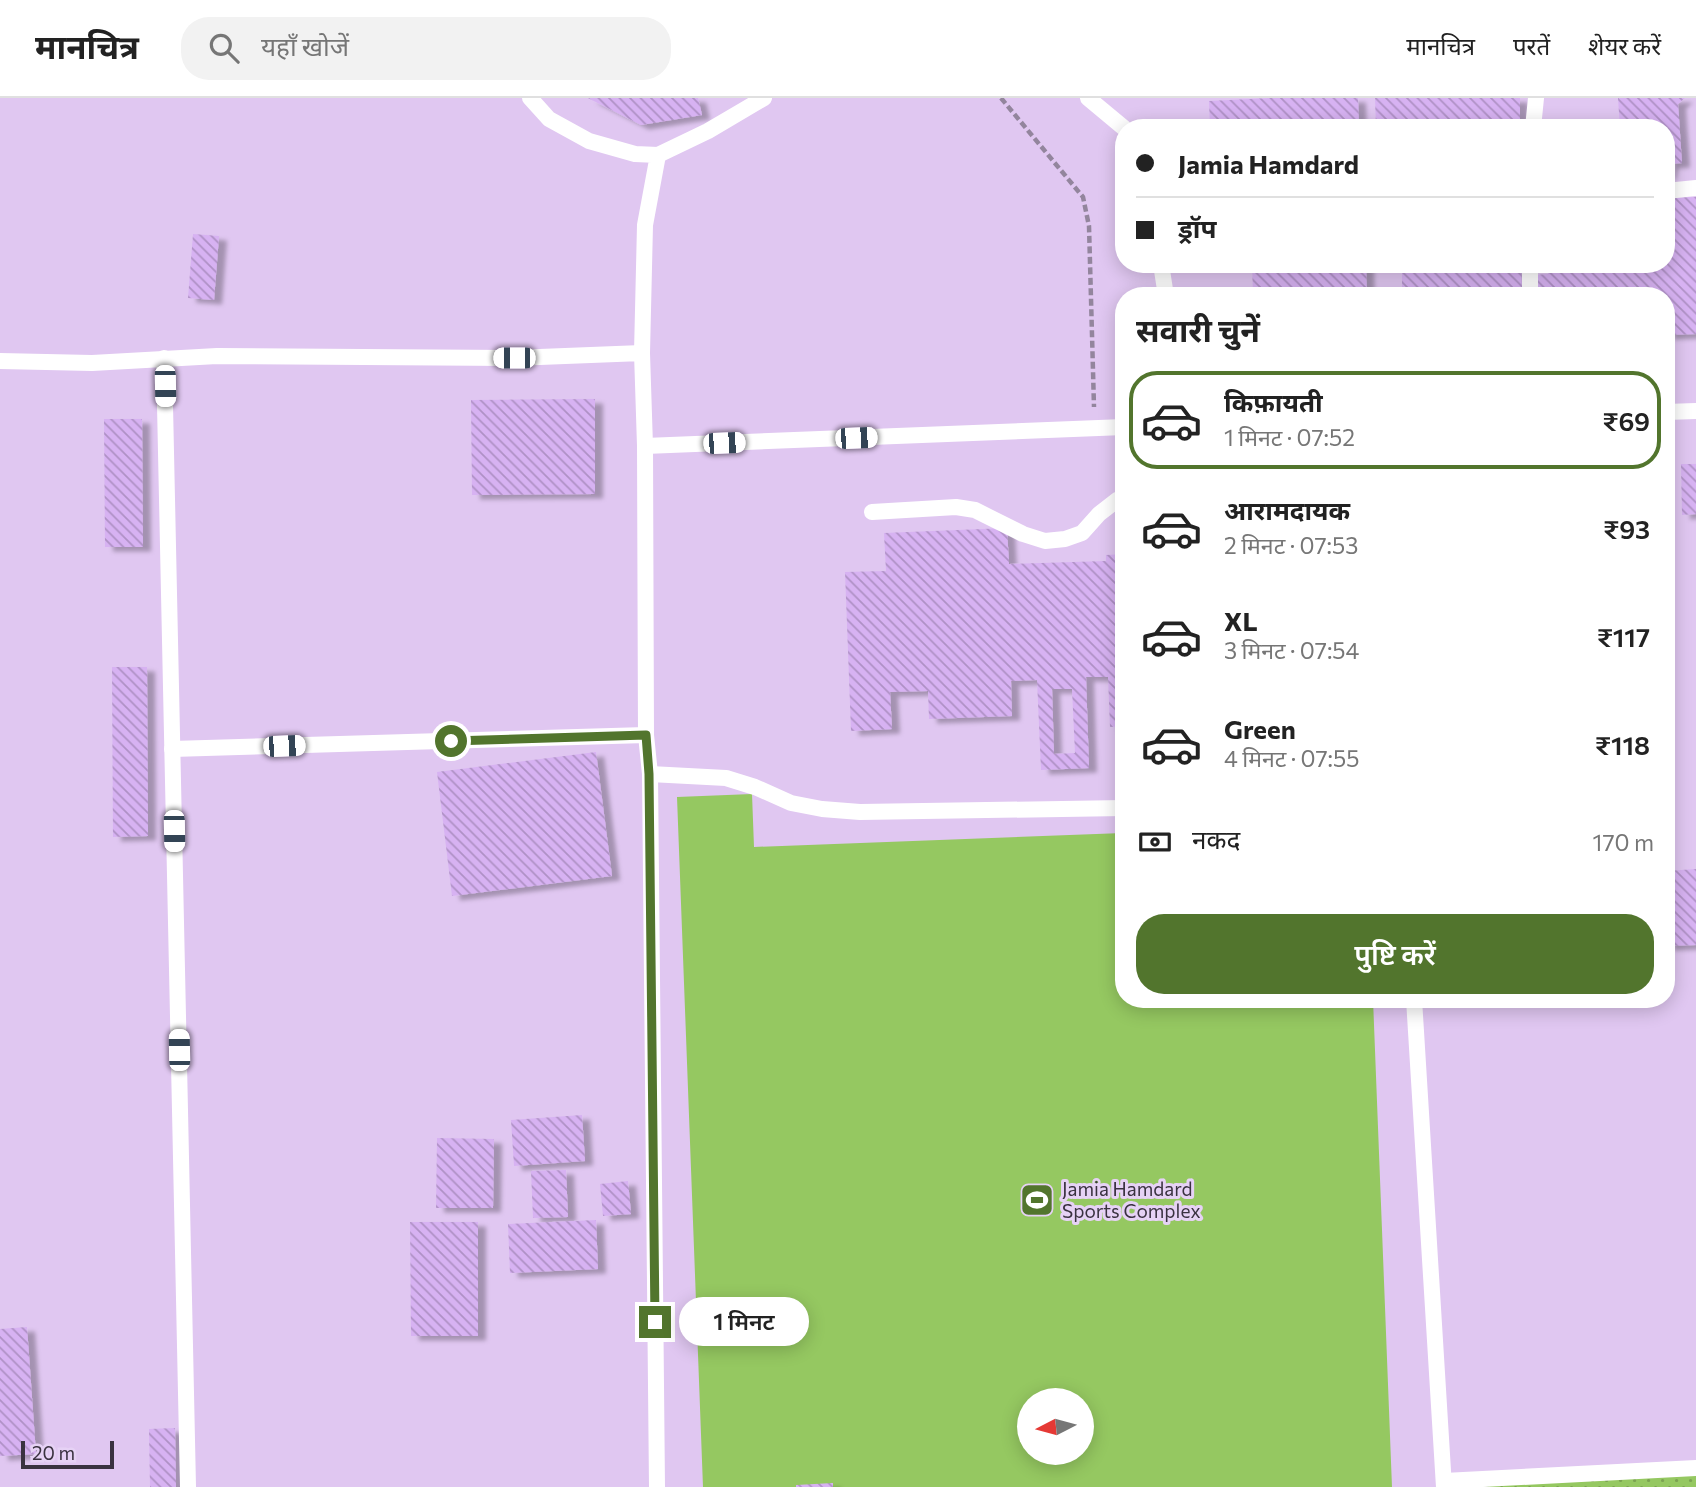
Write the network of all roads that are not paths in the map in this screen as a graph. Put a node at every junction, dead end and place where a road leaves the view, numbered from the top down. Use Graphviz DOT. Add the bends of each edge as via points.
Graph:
graph roads {
  1 [pos="530,98"];
  2 [pos="764,98"];
  3 [pos="1088,98"];
  4 [pos="1536,98"];
  5 [pos="1534,119"];
  6 [pos="1115,120"];
  7 [pos="658,155"];
  8 [pos="1696,188"];
  9 [pos="1675,190"];
  10 [pos="642,353"];
  11 [pos="164,358"];
  12 [pos="0,361"];
  13 [pos="1696,411"];
  14 [pos="1675,412"];
  15 [pos="1115,428"];
  16 [pos="645,446"];
  17 [pos="1115,502"];
  18 [pos="872,512"];
  19 [pos="646,735"];
  20 [pos="173,749"];
  21 [pos="649,774"];
  22 [pos="1115,808"];
  23 [pos="1416,1008"];
  24 [pos="1696,1468"];
  25 [pos="1444,1484"];
  26 [pos="188,1487"];
  27 [pos="657,1487"];
  1 -- 7 [label="lane" via="548,119 589,141 635,154"];
  2 -- 7 [label="lane"];
  3 -- 6 [label="lane"];
  4 -- 5 [label="lane"];
  7 -- 10 [label="lane" via="645,225"];
  8 -- 9 [label="lane"];
  10 -- 11 [label="lane" via="514,358"];
  10 -- 16 [label="lane"];
  11 -- 12 [label="lane" via="92,363"];
  11 -- 20 [label="lane"];
  13 -- 14 [label="lane"];
  15 -- 16 [label="lane"];
  16 -- 19 [label="lane"];
  17 -- 18 [label="lane" via="1082,533 1045,541 975,510"];
  19 -- 20 [label="lane"];
  19 -- 21 [label="lane"];
  20 -- 26 [label="lane"];
  21 -- 22 [label="lane" via="726,778 791,803 860,812"];
  21 -- 27 [label="lane"];
  23 -- 25 [label="lane"];
  24 -- 25 [label="lane"];
}
